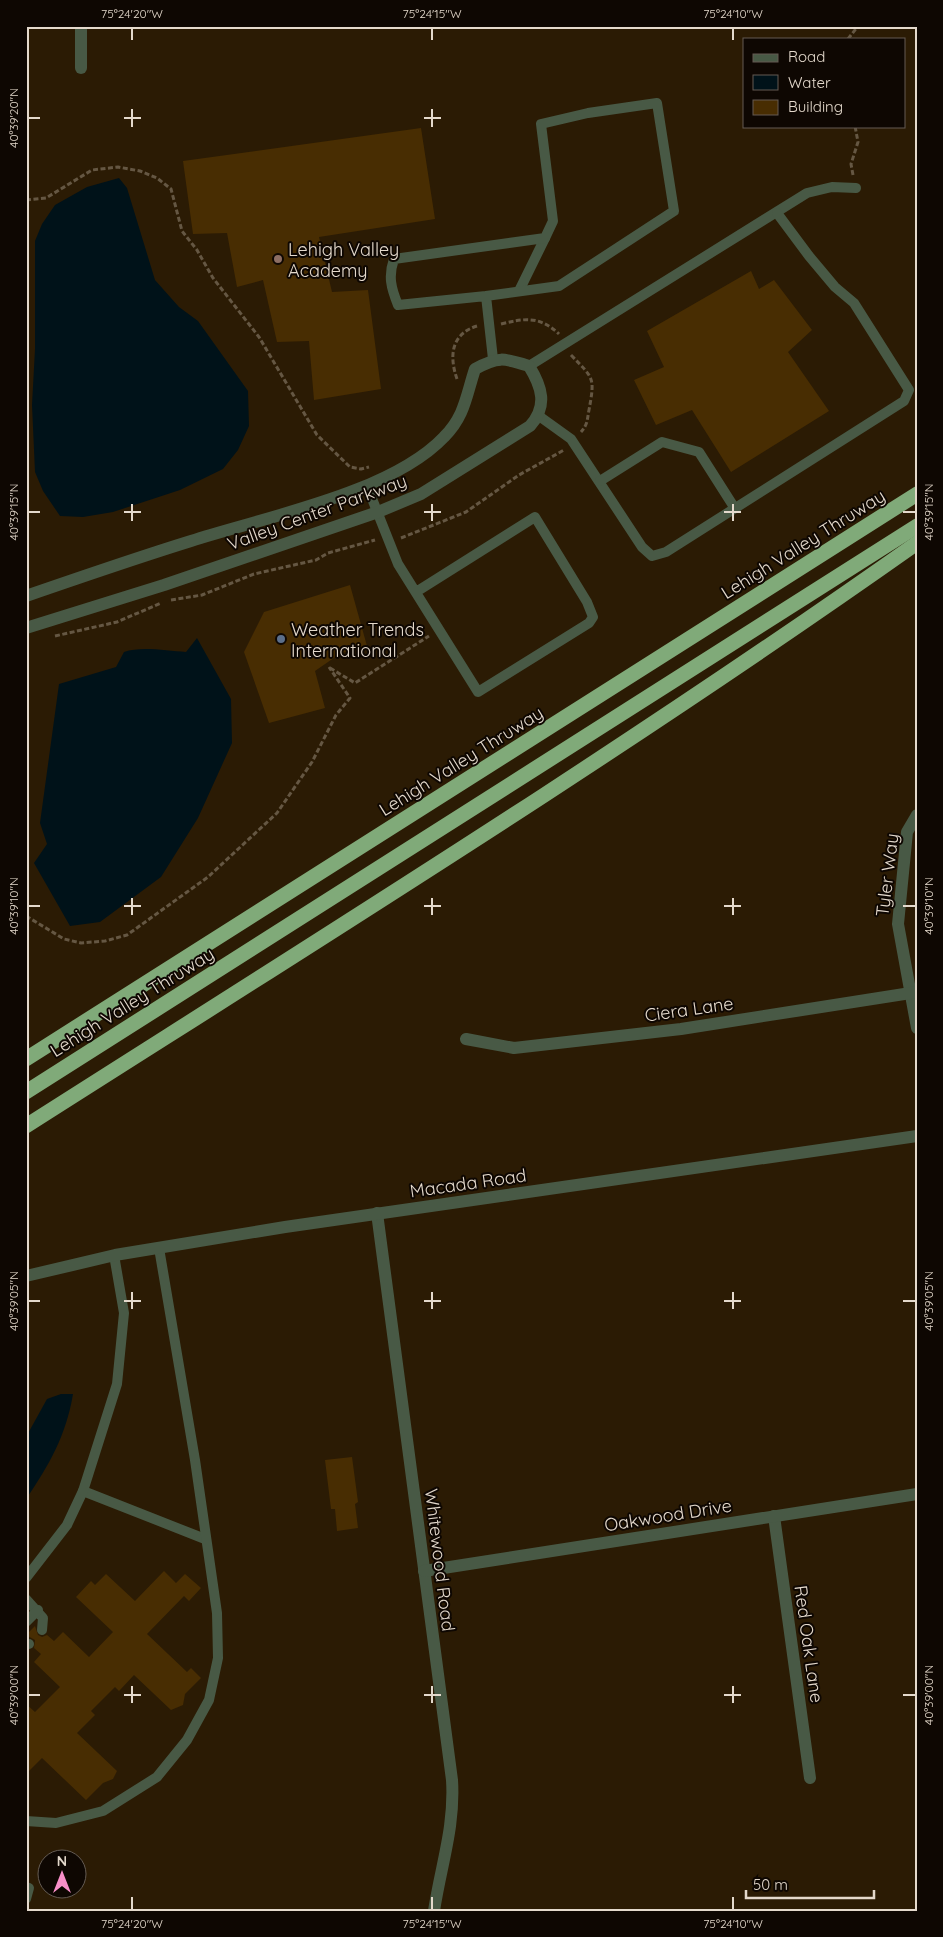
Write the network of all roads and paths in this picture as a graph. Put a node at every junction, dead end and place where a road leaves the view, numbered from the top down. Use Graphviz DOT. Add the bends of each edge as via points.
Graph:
graph roads {
  1 [pos="81,26"];
  2 [pos="858,26"];
  3 [pos="849,38"];
  4 [pos="81,68"];
  5 [pos="855,128"];
  6 [pos="856,188"];
  7 [pos="26,200"];
  8 [pos="777,213"];
  9 [pos="545,238"];
  10 [pos="519,292"];
  11 [pos="486,296"];
  12 [pos="490,326"];
  13 [pos="565,344"];
  14 [pos="493,359"];
  15 [pos="530,366"];
  16 [pos="458,382"];
  17 [pos="539,416"];
  18 [pos="571,439"];
  19 [pos="372,466"];
  20 [pos="600,481"];
  21 [pos="367,486"];
  22 [pos="917,494"];
  23 [pos="734,507"];
  24 [pos="378,512"];
  25 [pos="917,526"];
  26 [pos="387,537"];
  27 [pos="917,543"];
  28 [pos="416,592"];
  29 [pos="26,596"];
  30 [pos="27,627"];
  31 [pos="440,629"];
  32 [pos="52,636"];
  33 [pos="917,815"];
  34 [pos="26,916"];
  35 [pos="914,992"];
  36 [pos="917,1028"];
  37 [pos="466,1039"];
  38 [pos="142,1052"];
  39 [pos="26,1059"];
  40 [pos="26,1092"];
  41 [pos="26,1126"];
  42 [pos="917,1136"];
  43 [pos="26,1137"];
  44 [pos="377,1213"];
  45 [pos="159,1248"];
  46 [pos="114,1255"];
  47 [pos="26,1276"];
  48 [pos="83,1491"];
  49 [pos="917,1494"];
  50 [pos="774,1516"];
  51 [pos="205,1539"];
  52 [pos="424,1572"];
  53 [pos="26,1578"];
  54 [pos="26,1598"];
  55 [pos="38,1610"];
  56 [pos="26,1622"];
  57 [pos="42,1630"];
  58 [pos="810,1778"];
  59 [pos="26,1821"];
  60 [pos="26,1887"];
  61 [pos="26,1899"];
  62 [pos="434,1911"];
  1 -- 4 [label="street"];
  2 -- 3 [label="path"];
  5 -- 6 [label="path" via="858,142 851,164"];
  6 -- 8 [label="lane" via="832,187 807,193"];
  7 -- 19 [label="path" via="46,198 92,170 118,167 157,178 171,189 182,231 213,278 259,337 317,435 350,467"];
  8 -- 13 [label="lane"];
  8 -- 23 [label="lane" via="835,287 854,303 909,390 904,401"];
  9 -- 10 [label="lane"];
  9 -- 10 [label="lane" via="553,220 541,124 657,103 674,211 560,286"];
  9 -- 11 [label="lane" via="394,259 389,272 398,305"];
  10 -- 11 [label="lane"];
  11 -- 12 [label="lane"];
  12 -- 13 [label="path" via="522,320 542,321 560,335"];
  12 -- 14 [label="lane"];
  12 -- 16 [label="path" via="466,330 454,346 452,354"];
  13 -- 15 [label="lane"];
  13 -- 18 [label="path" via="593,383 589,422"];
  14 -- 15 [label="street"];
  14 -- 21 [label="street, Valley Center Parkway" via="475,370 463,413 444,437 419,459"];
  15 -- 17 [label="street" via="542,393"];
  17 -- 18 [label="lane"];
  17 -- 24 [label="street, Valley Center Parkway" via="530,426 444,480"];
  18 -- 20 [label="lane"];
  18 -- 26 [label="path" via="561,452 519,475 466,512 404,538"];
  20 -- 23 [label="lane" via="662,442 699,452"];
  20 -- 23 [label="lane" via="642,547 652,556 666,552"];
  21 -- 24 [label="lane"];
  21 -- 29 [label="street, Valley Center Parkway"];
  22 -- 39 [label="highway, Lehigh Valley Thruway"];
  24 -- 26 [label="lane"];
  24 -- 30 [label="street, Valley Center Parkway" via="164,585"];
  25 -- 40 [label="highway, Lehigh Valley Thruway"];
  26 -- 28 [label="lane" via="398,564"];
  26 -- 32 [label="path" via="352,544 316,560 254,574 202,595 174,599 117,622"];
  27 -- 38 [label="highway" via="534,804"];
  28 -- 31 [label="lane"];
  28 -- 31 [label="lane" via="535,517 587,602 592,617 589,623 478,692"];
  31 -- 34 [label="path" via="355,683 329,667 350,698 336,715 312,762 277,813 186,894 127,935 81,943 64,939"];
  33 -- 35 [label="street, Tyler Way" via="907,832 898,924"];
  35 -- 36 [label="street, Tyler Way"];
  35 -- 37 [label="street, Ciera Lane" via="681,1030 524,1047"];
  38 -- 41 [label="highway"];
  38 -- 43 [label="highway"];
  42 -- 44 [label="street, Macada Road"];
  44 -- 45 [label="street, Macada Road"];
  44 -- 52 [label="street, Whitewood Road"];
  45 -- 46 [label="street, Macada Road"];
  45 -- 51 [label="lane"];
  46 -- 47 [label="street, Macada Road"];
  46 -- 48 [label="lane" via="124,1313 120,1365"];
  48 -- 51 [label="lane"];
  48 -- 53 [label="lane" via="67,1525"];
  49 -- 50 [label="street, Oakwood Drive"];
  50 -- 52 [label="street, Oakwood Drive"];
  50 -- 58 [label="street, Red Oak Lane"];
  51 -- 59 [label="lane" via="217,1613 218,1658 209,1700 187,1740 157,1777 103,1811 56,1823"];
  52 -- 62 [label="street, Whitewood Road" via="453,1807"];
  54 -- 55 [label="lane"];
  55 -- 56 [label="lane"];
  55 -- 57 [label="lane" via="43,1618"];
  60 -- 61 [label="lane" via="29,1888"];
}
